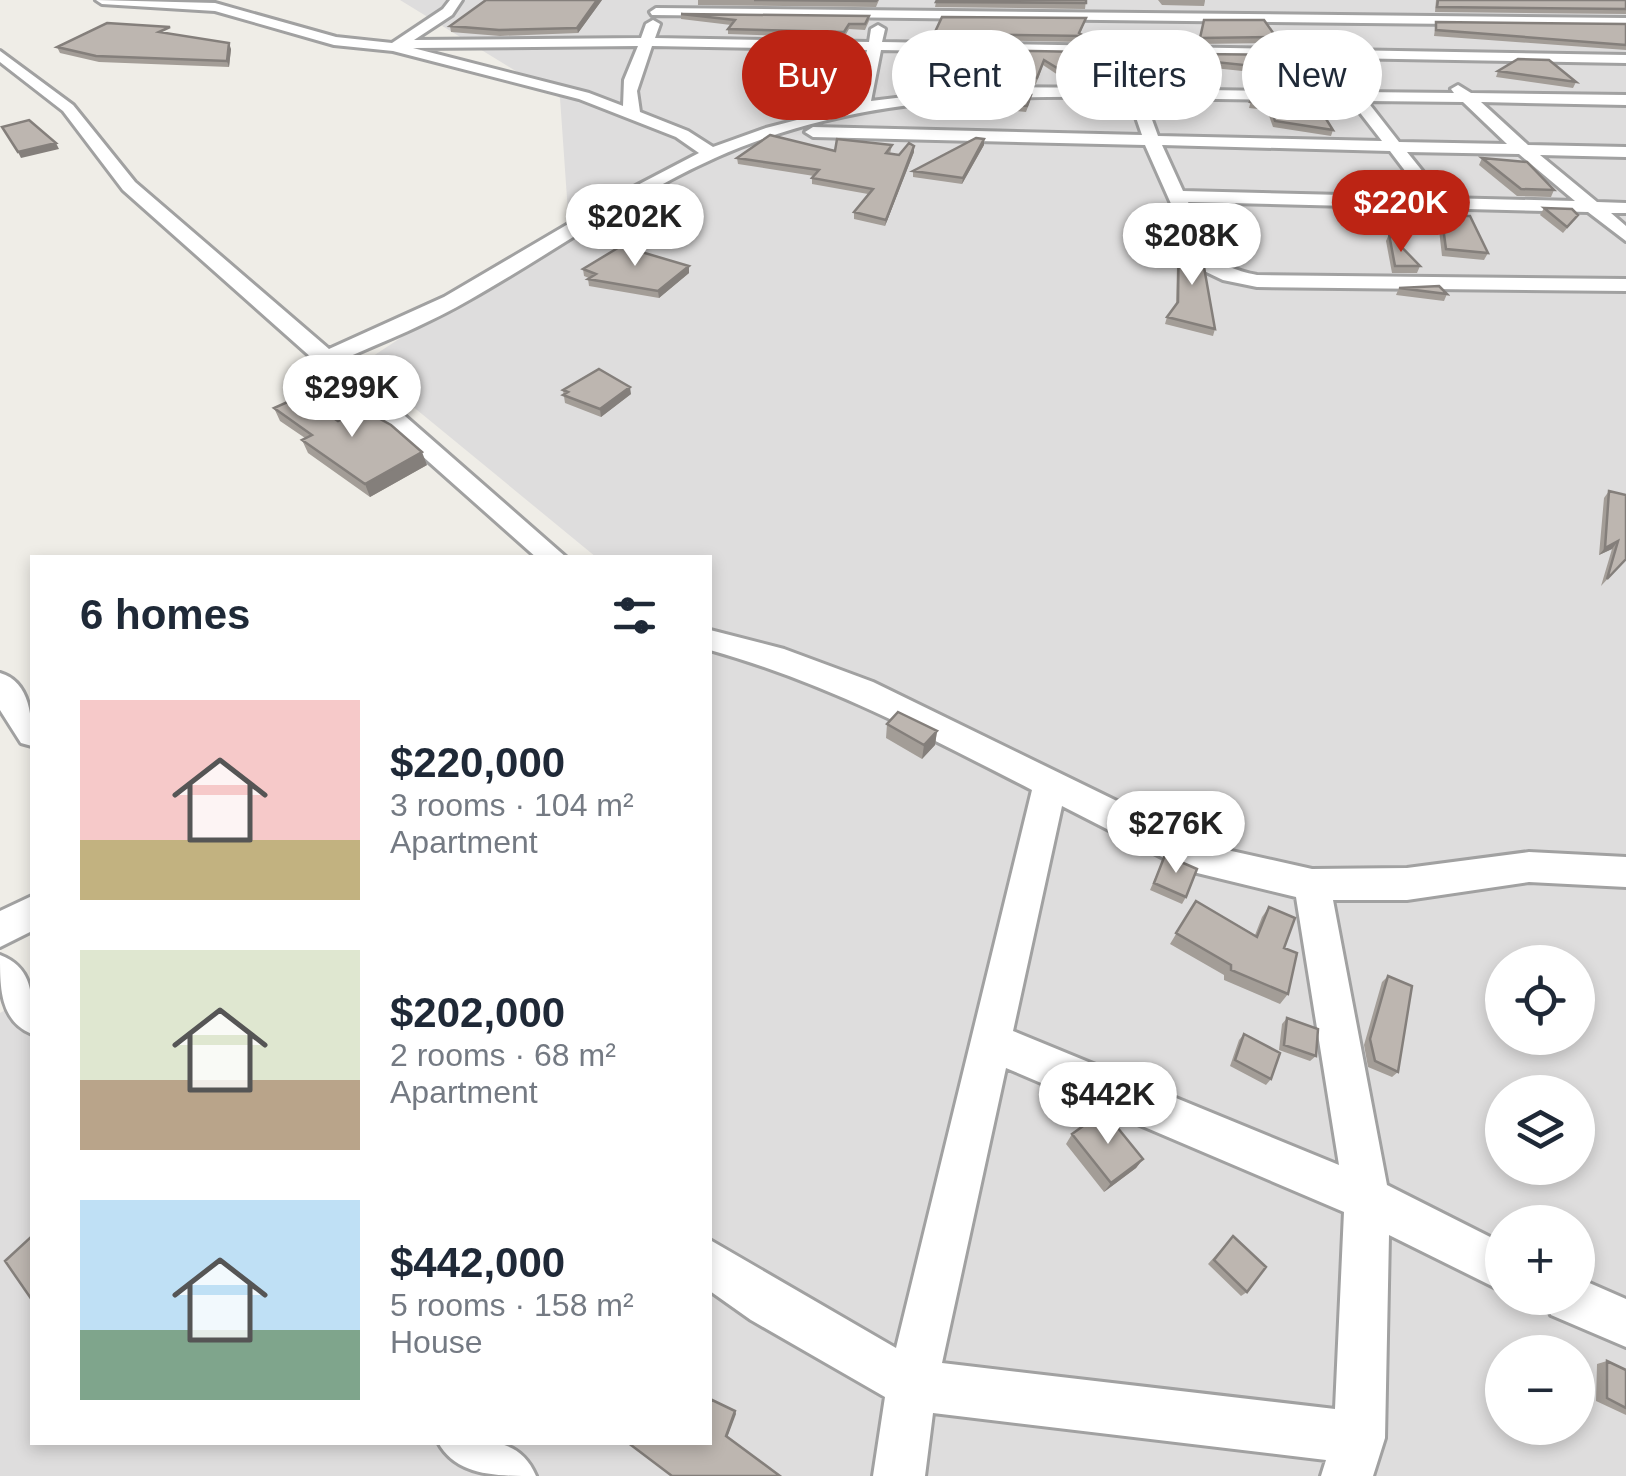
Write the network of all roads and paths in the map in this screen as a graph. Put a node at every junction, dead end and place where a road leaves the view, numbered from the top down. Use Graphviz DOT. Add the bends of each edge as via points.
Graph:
graph roads {
  1 [pos="102,0"];
  2 [pos="456,0"];
  3 [pos="1249,0"];
  4 [pos="1371,0"];
  5 [pos="658,6"];
  6 [pos="880,7"];
  7 [pos="1097,8"];
  8 [pos="1598,11"];
  9 [pos="1391,20"];
  10 [pos="1622,25"];
  11 [pos="1244,30"];
  12 [pos="1278,30"];
  13 [pos="1324,30"];
  14 [pos="648,42"];
  15 [pos="398,45"];
  16 [pos="876,48"];
  17 [pos="1056,51"];
  18 [pos="0,55"];
  19 [pos="1382,55"];
  20 [pos="1423,55"];
  21 [pos="1626,59"];
  22 [pos="872,65"];
  23 [pos="1056,92"];
  24 [pos="1382,96"];
  25 [pos="1466,96"];
  26 [pos="1626,100"];
  27 [pos="872,106"];
  28 [pos="633,112"];
  29 [pos="819,120"];
  30 [pos="1145,120"];
  31 [pos="1375,120"];
  32 [pos="779,131"];
  33 [pos="1152,142"];
  34 [pos="1396,145"];
  35 [pos="1526,151"];
  36 [pos="1626,152"];
  37 [pos="711,153"];
  38 [pos="1177,196"];
  39 [pos="1438,202"];
  40 [pos="1597,208"];
  41 [pos="1626,208"];
  42 [pos="1626,235"];
  43 [pos="1626,285"];
  44 [pos="324,360"];
  45 [pos="551,555"];
  46 [pos="712,641"];
  47 [pos="0,684"];
  48 [pos="30,731"];
  49 [pos="1050,784"];
  50 [pos="1626,872"];
  51 [pos="1312,885"];
  52 [pos="30,913"];
  53 [pos="0,930"];
  54 [pos="0,973"];
  55 [pos="30,1012"];
  56 [pos="991,1042"];
  57 [pos="1366,1199"];
  58 [pos="1485,1259"];
  59 [pos="712,1264"];
  60 [pos="1595,1309"];
  61 [pos="1626,1322"];
  62 [pos="912,1385"];
  63 [pos="468,1445"];
  64 [pos="1353,1457"];
  65 [pos="510,1476"];
  66 [pos="899,1476"];
  1 -- 15 [label="street" via="215,7 334,40"];
  2 -- 15 [label="street"];
  3 -- 12 [label="street"];
  4 -- 9 [label="street"];
  5 -- 6 [label="street"];
  5 -- 14 [label="street"];
  6 -- 7 [label="street"];
  6 -- 16 [label="street"];
  7 -- 11 [label="street"];
  8 -- 10 [label="street"];
  9 -- 10 [label="street"];
  9 -- 13 [label="street"];
  9 -- 20 [label="street"];
  14 -- 15 [label="street"];
  14 -- 16 [label="street"];
  14 -- 28 [label="street" via="630,85"];
  15 -- 28 [label="street"];
  16 -- 17 [label="street"];
  16 -- 22 [label="street"];
  18 -- 44 [label="street" via="68,108 129,186"];
  19 -- 20 [label="street"];
  20 -- 21 [label="street"];
  20 -- 25 [label="street"];
  23 -- 27 [label="street" via="986,91"];
  24 -- 25 [label="street"];
  25 -- 26 [label="street"];
  25 -- 35 [label="street"];
  28 -- 37 [label="street"];
  29 -- 32 [label="street"];
  30 -- 33 [label="street"];
  31 -- 34 [label="street"];
  32 -- 33 [label="street"];
  32 -- 37 [label="street"];
  33 -- 34 [label="street"];
  33 -- 38 [label="street"];
  34 -- 35 [label="street"];
  34 -- 39 [label="street"];
  35 -- 36 [label="street"];
  35 -- 40 [label="street"];
  37 -- 44 [label="street" via="594,213 466,294"];
  38 -- 39 [label="street"];
  38 -- 43 [label="street" via="1206,265 1230,276"];
  39 -- 40 [label="street"];
  40 -- 41 [label="street"];
  40 -- 42 [label="street"];
  44 -- 45 [label="street"];
  46 -- 49 [label="street" via="862,690"];
  47 -- 48 [label="street"];
  49 -- 51 [label="street" via="1202,860"];
  49 -- 56 [label="street"];
  50 -- 51 [label="street" via="1529,867 1406,884"];
  51 -- 57 [label="street"];
  52 -- 53 [label="street"];
  54 -- 55 [label="street"];
  56 -- 57 [label="street"];
  56 -- 62 [label="street"];
  57 -- 58 [label="street"];
  57 -- 64 [label="street"];
  59 -- 62 [label="street"];
  60 -- 61 [label="street"];
  62 -- 64 [label="street"];
  62 -- 66 [label="street"];
  63 -- 65 [label="street"];
}
